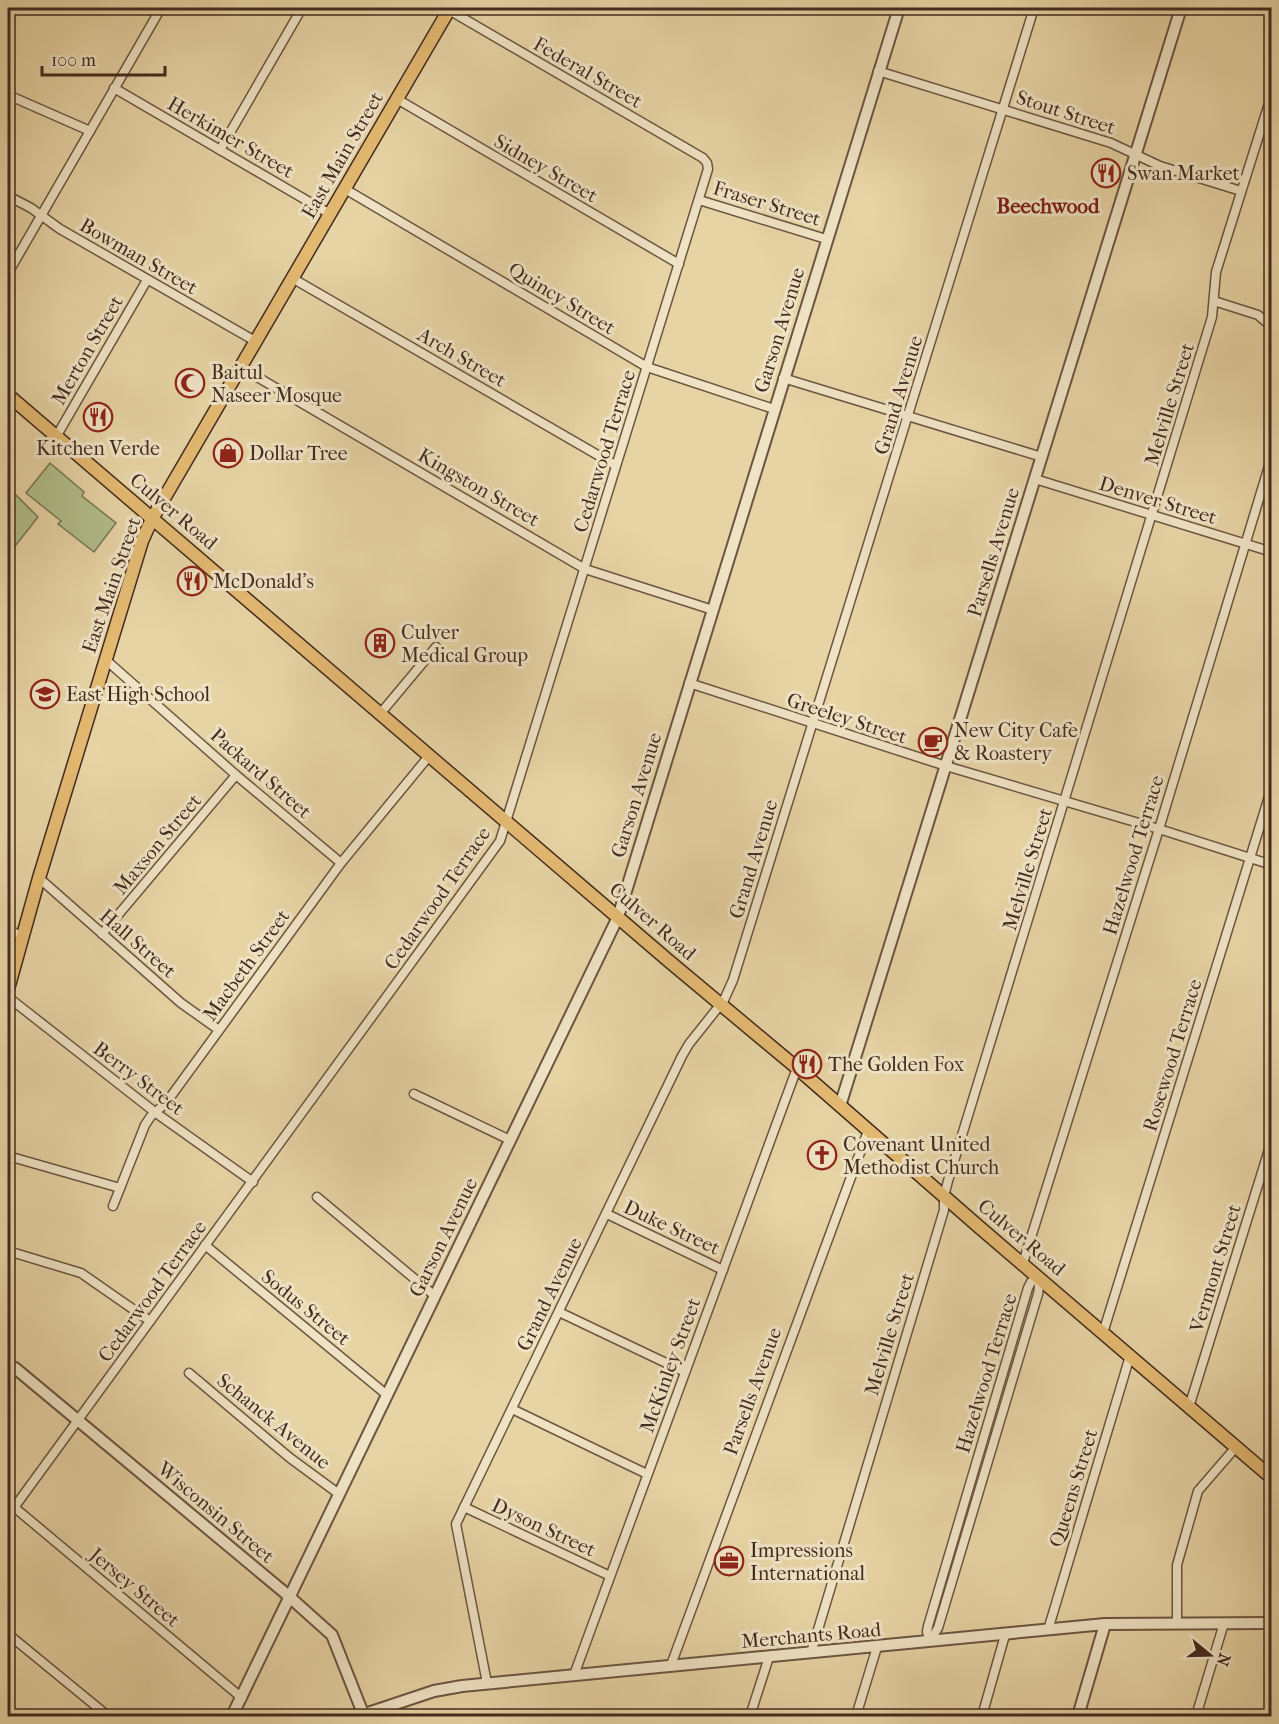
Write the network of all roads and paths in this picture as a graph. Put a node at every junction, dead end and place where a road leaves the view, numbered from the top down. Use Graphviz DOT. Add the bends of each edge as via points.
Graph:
graph roads {
  1 [pos="161,8"];
  2 [pos="302,8"];
  3 [pos="898,8"];
  4 [pos="1034,8"];
  5 [pos="1180,8"];
  6 [pos="449,9"];
  7 [pos="878,71"];
  8 [pos="114,88"];
  9 [pos="1272,94"];
  10 [pos="8,95"];
  11 [pos="397,99"];
  12 [pos="1003,109"];
  13 [pos="90,130"];
  14 [pos="220,150"];
  15 [pos="1136,155"];
  16 [pos="708,166"];
  17 [pos="345,189"];
  18 [pos="1241,191"];
  19 [pos="8,196"];
  20 [pos="699,200"];
  21 [pos="330,214"];
  22 [pos="41,215"];
  23 [pos="826,238"];
  24 [pos="679,264"];
  25 [pos="8,273"];
  26 [pos="292,278"];
  27 [pos="147,280"];
  28 [pos="1215,301"];
  29 [pos="1272,327"];
  30 [pos="255,341"];
  31 [pos="240,367"];
  32 [pos="647,367"];
  33 [pos="783,378"];
  34 [pos="8,395"];
  35 [pos="774,409"];
  36 [pos="908,416"];
  37 [pos="56,437"];
  38 [pos="1272,456"];
  39 [pos="1042,457"];
  40 [pos="615,465"];
  41 [pos="1035,479"];
  42 [pos="1152,516"];
  43 [pos="153,519"];
  44 [pos="1245,544"];
  45 [pos="1272,552"];
  46 [pos="585,568"];
  47 [pos="712,610"];
  48 [pos="436,647"];
  49 [pos="106,660"];
  50 [pos="689,683"];
  51 [pos="380,714"];
  52 [pos="812,724"];
  53 [pos="429,756"];
  54 [pos="946,766"];
  55 [pos="236,775"];
  56 [pos="1272,787"];
  57 [pos="1064,802"];
  58 [pos="507,822"];
  59 [pos="1159,829"];
  60 [pos="1250,859"];
  61 [pos="340,863"];
  62 [pos="1272,865"];
  63 [pos="39,878"];
  64 [pos="618,917"];
  65 [pos="8,929"];
  66 [pos="102,934"];
  67 [pos="22,937"];
  68 [pos="8,989"];
  69 [pos="8,997"];
  70 [pos="721,1005"];
  71 [pos="219,1030"];
  72 [pos="797,1068"];
  73 [pos="414,1094"];
  74 [pos="840,1106"];
  75 [pos="156,1113"];
  76 [pos="868,1131"];
  77 [pos="510,1140"];
  78 [pos="1272,1140"];
  79 [pos="8,1156"];
  80 [pos="253,1182"];
  81 [pos="120,1188"];
  82 [pos="944,1196"];
  83 [pos="317,1197"];
  84 [pos="113,1206"];
  85 [pos="607,1214"];
  86 [pos="205,1245"];
  87 [pos="8,1251"];
  88 [pos="1023,1263"];
  89 [pos="723,1270"];
  90 [pos="1038,1277"];
  91 [pos="435,1296"];
  92 [pos="559,1312"];
  93 [pos="150,1321"];
  94 [pos="1103,1333"];
  95 [pos="1130,1356"];
  96 [pos="8,1366"];
  97 [pos="685,1372"];
  98 [pos="189,1373"];
  99 [pos="387,1395"];
  100 [pos="1189,1407"];
  101 [pos="512,1409"];
  102 [pos="77,1420"];
  103 [pos="1236,1447"];
  104 [pos="647,1474"];
  105 [pos="1272,1478"];
  106 [pos="339,1494"];
  107 [pos="11,1505"];
  108 [pos="464,1507"];
  109 [pos="8,1516"];
  110 [pos="610,1576"];
  111 [pos="290,1597"];
  112 [pos="1177,1623"];
  113 [pos="1224,1623"];
  114 [pos="1272,1623"];
  115 [pos="1105,1624"];
  116 [pos="1048,1630"];
  117 [pos="8,1634"];
  118 [pos="1005,1635"];
  119 [pos="930,1641"];
  120 [pos="877,1647"];
  121 [pos="811,1653"];
  122 [pos="769,1657"];
  123 [pos="671,1665"];
  124 [pos="574,1674"];
  125 [pos="487,1683"];
  126 [pos="242,1698"];
  127 [pos="108,1716"];
  128 [pos="232,1716"];
  129 [pos="362,1716"];
  130 [pos="750,1716"];
  131 [pos="856,1716"];
  132 [pos="982,1716"];
  133 [pos="1078,1716"];
  134 [pos="1196,1716"];
  1 -- 8 [label="street"];
  2 -- 14 [label="street"];
  3 -- 7 [label="street, Garson Avenue"];
  4 -- 12 [label="street, Grand Avenue"];
  5 -- 15 [label="street, Parsells Avenue"];
  6 -- 11 [label="main road, East Main Street"];
  6 -- 16 [label="street, Federal Street" via="703,158"];
  7 -- 12 [label="street, Stout Street"];
  7 -- 23 [label="street, Garson Avenue"];
  8 -- 13 [label="street"];
  8 -- 14 [label="street, Herkimer Street"];
  9 -- 18 [label="street, Melville Street"];
  10 -- 13 [label="street"];
  11 -- 17 [label="main road, East Main Street"];
  11 -- 24 [label="street, Sidney Street"];
  12 -- 15 [label="street, Stout Street" via="1111,143"];
  12 -- 36 [label="street, Grand Avenue"];
  13 -- 22 [label="street"];
  14 -- 21 [label="street, Herkimer Street"];
  15 -- 18 [label="street, Stout Street"];
  15 -- 39 [label="street, Parsells Avenue"];
  16 -- 20 [label="street, Cedarwood Terrace"];
  17 -- 21 [label="main road, East Main Street"];
  17 -- 32 [label="street, Quincy Street"];
  18 -- 28 [label="street, Melville Street" via="1216,272"];
  19 -- 22 [label="street, Bowman Street"];
  20 -- 23 [label="street, Fraser Street"];
  20 -- 24 [label="street, Cedarwood Terrace"];
  21 -- 26 [label="main road, East Main Street"];
  22 -- 25 [label="street"];
  22 -- 27 [label="street, Bowman Street"];
  23 -- 33 [label="street, Garson Avenue"];
  24 -- 32 [label="street, Cedarwood Terrace"];
  26 -- 30 [label="main road, East Main Street"];
  26 -- 40 [label="street, Arch Street"];
  27 -- 30 [label="street, Bowman Street"];
  27 -- 37 [label="street, Merton Street"];
  28 -- 29 [label="street" via="1258,315"];
  28 -- 42 [label="street, Melville Street"];
  30 -- 31 [label="main road, East Main Street"];
  31 -- 43 [label="main road, East Main Street"];
  31 -- 46 [label="street, Kingston Street"];
  32 -- 35 [label="street, Quincy Street"];
  32 -- 40 [label="street, Cedarwood Terrace"];
  33 -- 35 [label="street, Garson Avenue"];
  33 -- 36 [label="street"];
  34 -- 37 [label="main road, Culver Road"];
  35 -- 47 [label="street, Garson Avenue"];
  36 -- 39 [label="street"];
  36 -- 52 [label="street, Grand Avenue"];
  37 -- 43 [label="main road, Culver Road"];
  38 -- 44 [label="street, Hazelwood Terrace"];
  39 -- 41 [label="street, Parsells Avenue"];
  40 -- 46 [label="street, Cedarwood Terrace"];
  41 -- 42 [label="street, Denver Street"];
  41 -- 54 [label="street, Parsells Avenue"];
  42 -- 44 [label="street, Denver Street"];
  42 -- 57 [label="street, Melville Street"];
  43 -- 49 [label="main road, East Main Street" via="142,542"];
  43 -- 51 [label="main road, Culver Road"];
  44 -- 45 [label="street, Denver Street"];
  44 -- 59 [label="street, Hazelwood Terrace"];
  46 -- 47 [label="street, Kingston Street"];
  46 -- 58 [label="street, Cedarwood Terrace"];
  47 -- 50 [label="street, Garson Avenue"];
  48 -- 51 [label="street"];
  49 -- 55 [label="street, Packard Street"];
  49 -- 63 [label="main road, East Main Street"];
  50 -- 52 [label="street, Greeley Street"];
  50 -- 64 [label="street, Garson Avenue"];
  51 -- 53 [label="main road, Culver Road"];
  52 -- 54 [label="street, Greeley Street"];
  52 -- 70 [label="street, Grand Avenue" via="734,980"];
  53 -- 58 [label="main road, Culver Road"];
  53 -- 61 [label="street, Macbeth Street"];
  54 -- 57 [label="street, Greeley Street"];
  54 -- 74 [label="street, Parsells Avenue"];
  55 -- 61 [label="street, Packard Street"];
  55 -- 66 [label="street, Maxson Street"];
  56 -- 60 [label="street, Rosewood Terrace"];
  57 -- 59 [label="street, Greeley Street"];
  57 -- 82 [label="street, Melville Street"];
  58 -- 64 [label="main road, Culver Road"];
  58 -- 80 [label="street, Cedarwood Terrace" via="495,848"];
  59 -- 60 [label="street, Greeley Street"];
  59 -- 88 [label="street, Hazelwood Terrace"];
  60 -- 62 [label="street, Greeley Street"];
  60 -- 94 [label="street, Rosewood Terrace"];
  61 -- 71 [label="street, Macbeth Street"];
  63 -- 66 [label="street, Hall Street"];
  63 -- 67 [label="main road, East Main Street"];
  64 -- 70 [label="main road, Culver Road"];
  64 -- 77 [label="street, Garson Avenue"];
  65 -- 67 [label="street"];
  66 -- 71 [label="street, Hall Street" via="181,1003"];
  67 -- 68 [label="main road, East Main Street"];
  69 -- 75 [label="street, Berry Street"];
  70 -- 72 [label="main road, Culver Road"];
  70 -- 85 [label="street, Grand Avenue" via="682,1056"];
  71 -- 75 [label="street, Macbeth Street"];
  72 -- 74 [label="main road, Culver Road"];
  72 -- 89 [label="street, McKinley Street"];
  73 -- 77 [label="street"];
  74 -- 76 [label="main road, Culver Road"];
  75 -- 80 [label="street, Berry Street"];
  75 -- 81 [label="street, Macbeth Street" via="147,1120"];
  76 -- 82 [label="main road, Culver Road"];
  76 -- 123 [label="street, Parsells Avenue"];
  77 -- 91 [label="street, Garson Avenue"];
  78 -- 100 [label="street, Vermont Street"];
  79 -- 81 [label="street"];
  80 -- 86 [label="street, Cedarwood Terrace"];
  81 -- 84 [label="street, Macbeth Street"];
  82 -- 88 [label="main road, Culver Road"];
  82 -- 121 [label="street, Melville Street" via="944,1210"];
  83 -- 91 [label="street"];
  85 -- 89 [label="street, Duke Street"];
  85 -- 92 [label="street, Grand Avenue"];
  86 -- 93 [label="street, Cedarwood Terrace"];
  86 -- 99 [label="street, Sodus Street"];
  87 -- 93 [label="street" via="81,1273"];
  88 -- 90 [label="main road, Culver Road"];
  89 -- 97 [label="street, McKinley Street"];
  90 -- 94 [label="main road, Culver Road"];
  90 -- 119 [label="street, Hazelwood Terrace" via="1028,1288 944,1571 928,1626"];
  91 -- 99 [label="street, Garson Avenue"];
  92 -- 97 [label="street"];
  92 -- 101 [label="street, Grand Avenue"];
  93 -- 102 [label="street, Cedarwood Terrace"];
  94 -- 95 [label="main road, Culver Road"];
  95 -- 100 [label="main road, Culver Road"];
  95 -- 116 [label="street, Queens Street"];
  96 -- 102 [label="street, Wisconsin Street"];
  97 -- 104 [label="street, McKinley Street"];
  98 -- 106 [label="street, Schanck Avenue"];
  99 -- 106 [label="street, Garson Avenue"];
  100 -- 103 [label="main road, Culver Road"];
  101 -- 104 [label="street"];
  101 -- 108 [label="street, Grand Avenue"];
  102 -- 107 [label="street, Cedarwood Terrace"];
  102 -- 111 [label="street, Wisconsin Street"];
  103 -- 105 [label="main road, Culver Road"];
  103 -- 112 [label="street" via="1198,1491 1177,1565"];
  104 -- 110 [label="street, McKinley Street"];
  106 -- 111 [label="street, Garson Avenue"];
  107 -- 109 [label="street, Cedarwood Terrace"];
  107 -- 126 [label="street, Jersey Street"];
  108 -- 110 [label="street, Dyson Street"];
  108 -- 125 [label="street, Grand Avenue" via="456,1524"];
  110 -- 124 [label="street, McKinley Street"];
  111 -- 126 [label="street, Garson Avenue"];
  111 -- 129 [label="street, Wisconsin Street" via="332,1635"];
  112 -- 113 [label="street, Merchants Road"];
  112 -- 115 [label="street, Merchants Road"];
  113 -- 114 [label="street, Merchants Road"];
  113 -- 134 [label="street"];
  115 -- 116 [label="street, Merchants Road"];
  115 -- 133 [label="street"];
  116 -- 118 [label="street, Merchants Road"];
  117 -- 127 [label="street"];
  118 -- 119 [label="street, Merchants Road"];
  118 -- 132 [label="street"];
  119 -- 120 [label="street, Merchants Road"];
  120 -- 121 [label="street, Merchants Road"];
  120 -- 131 [label="street"];
  121 -- 122 [label="street, Merchants Road"];
  122 -- 123 [label="street, Merchants Road"];
  122 -- 130 [label="street"];
  123 -- 124 [label="street, Merchants Road"];
  124 -- 125 [label="street, Merchants Road"];
  125 -- 129 [label="street, Merchants Road" via="439,1690"];
  126 -- 128 [label="street, Garson Avenue"];
}
